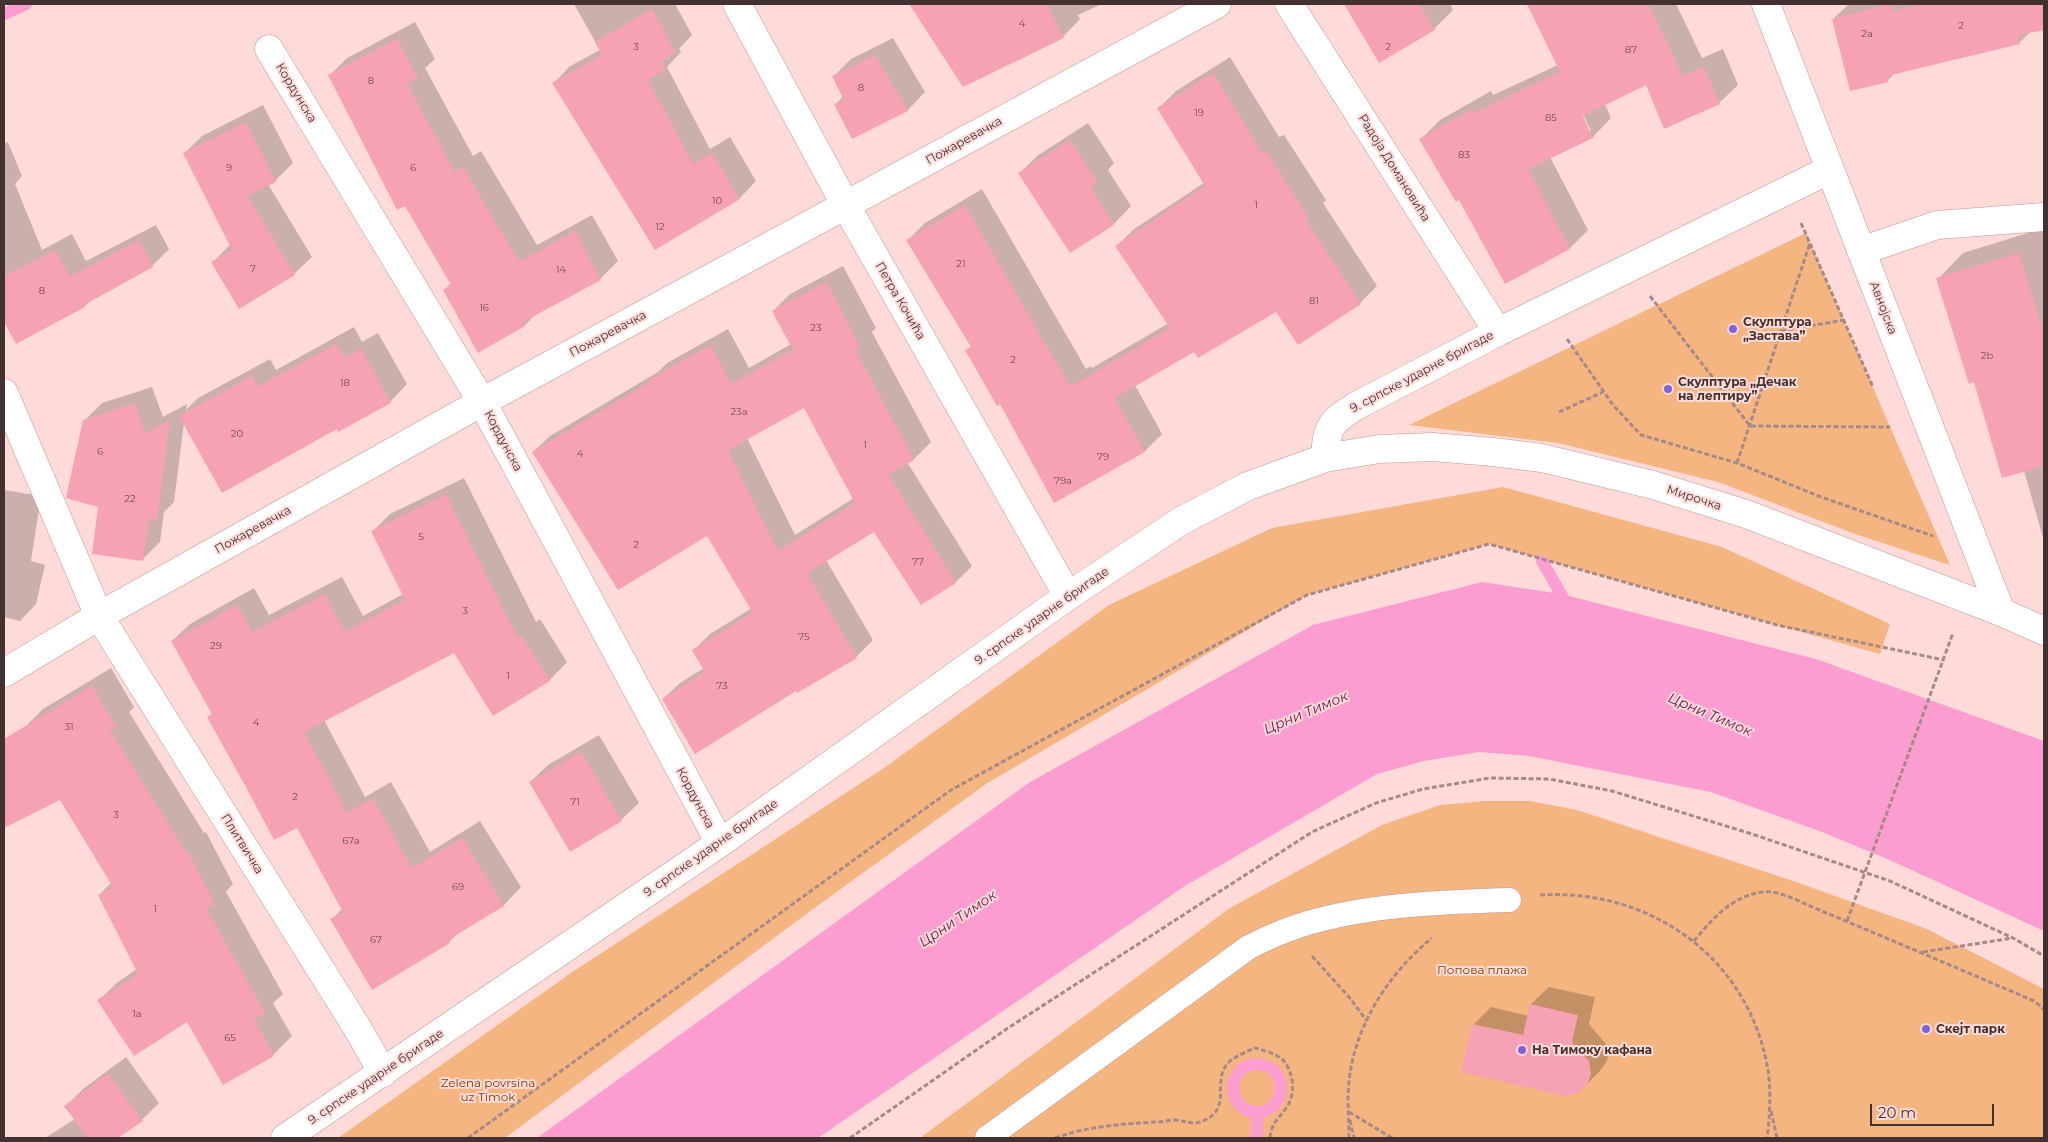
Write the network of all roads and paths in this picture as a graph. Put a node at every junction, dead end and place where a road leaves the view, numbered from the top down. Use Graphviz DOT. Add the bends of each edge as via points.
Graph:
graph roads {
  1 [pos="736,4"];
  2 [pos="1217,4"];
  3 [pos="1289,4"];
  4 [pos="1766,4"];
  5 [pos="270,49"];
  6 [pos="1829,170"];
  7 [pos="1785,191"];
  8 [pos="846,206"];
  9 [pos="2044,217"];
  10 [pos="1810,242"];
  11 [pos="1861,251"];
  12 [pos="1630,267"];
  13 [pos="1550,307"];
  14 [pos="1844,320"];
  15 [pos="1781,331"];
  16 [pos="1498,332"];
  17 [pos="1875,391"];
  18 [pos="1603,392"];
  19 [pos="4,394"];
  20 [pos="482,402"];
  21 [pos="1559,412"];
  22 [pos="1886,418"];
  23 [pos="1750,426"];
  24 [pos="1890,427"];
  25 [pos="1894,435"];
  26 [pos="1325,458"];
  27 [pos="1738,463"];
  28 [pos="1934,529"];
  29 [pos="1068,596"];
  30 [pos="2001,612"];
  31 [pos="99,616"];
  32 [pos="2044,631"];
  33 [pos="4,673"];
  34 [pos="720,844"];
  35 [pos="1509,900"];
  36 [pos="1847,921"];
  37 [pos="1288,930"];
  38 [pos="1436,934"];
  39 [pos="1694,941"];
  40 [pos="1920,952"];
  41 [pos="2044,956"];
  42 [pos="2044,1009"];
  43 [pos="1367,1021"];
  44 [pos="383,1072"];
  45 [pos="1770,1108"];
  46 [pos="1349,1112"];
  47 [pos="285,1138"];
  48 [pos="468,1138"];
  49 [pos="987,1138"];
  50 [pos="1055,1138"];
  51 [pos="1270,1138"];
  52 [pos="1349,1138"];
  53 [pos="1354,1138"];
  54 [pos="1392,1138"];
  55 [pos="1767,1138"];
  56 [pos="1777,1138"];
  1 -- 8 [label="street, Петра Кочића"];
  2 -- 8 [label="street, Пожаревачка"];
  3 -- 16 [label="street, Радоја Домановића"];
  4 -- 6 [label="street, Авнојска"];
  5 -- 20 [label="street, Кордунска"];
  6 -- 7 [label="street, 9. српске ударне бригаде"];
  6 -- 11 [label="street, Авнојска"];
  7 -- 10 [label="path"];
  7 -- 12 [label="street, 9. српске ударне бригаде"];
  8 -- 20 [label="street, Пожаревачка"];
  8 -- 29 [label="street, Петра Кочића"];
  9 -- 11 [label="street" via="1937,225"];
  10 -- 14 [label="path"];
  10 -- 15 [label="path"];
  11 -- 30 [label="street, Авнојска"];
  12 -- 13 [label="street, 9. српске ударне бригаде"];
  12 -- 23 [label="path"];
  13 -- 16 [label="street, 9. српске ударне бригаде"];
  13 -- 18 [label="path" via="1571,347"];
  14 -- 15 [label="path"];
  14 -- 17 [label="path"];
  15 -- 23 [label="path"];
  16 -- 26 [label="street, 9. српске ударне бригаде" via="1341,415 1326,435"];
  18 -- 21 [label="path"];
  18 -- 27 [label="path" via="1641,435"];
  19 -- 31 [label="street, Плитвичка"];
  20 -- 31 [label="street, Пожаревачка"];
  20 -- 34 [label="street, Кордунска"];
  22 -- 24 [label="path"];
  23 -- 24 [label="path"];
  23 -- 27 [label="path"];
  24 -- 25 [label="path"];
  26 -- 29 [label="street, 9. српске ударне бригаде" via="1248,486 1181,520"];
  26 -- 30 [label="street, Мирочка" via="1379,449 1433,447 1542,458 1653,485 1746,514"];
  27 -- 28 [label="path" via="1821,497 1938,538"];
  29 -- 34 [label="street, 9. српске ударне бригаде"];
  30 -- 32 [label="street, Мирочка"];
  31 -- 33 [label="street, Пожаревачка"];
  31 -- 44 [label="street, Плитвичка"];
  34 -- 44 [label="street, 9. српске ударне бригаде"];
  35 -- 37 [label="lane" via="1451,901 1382,908"];
  35 -- 39 [label="path" via="1542,894 1606,899 1637,908 1667,922"];
  36 -- 39 [label="path" via="1781,894 1765,891 1736,900 1722,910"];
  36 -- 40 [label="path"];
  36 -- 48 [label="path" via="1944,660 1777,625 1489,544 1307,595 951,790"];
  37 -- 43 [label="path"];
  37 -- 49 [label="lane" via="1249,947"];
  38 -- 43 [label="path" via="1412,954 1386,986"];
  39 -- 45 [label="path" via="1737,991 1758,1033 1768,1070"];
  40 -- 41 [label="path" via="2013,938"];
  40 -- 42 [label="path"];
  43 -- 46 [label="path" via="1355,1050 1349,1081"];
  44 -- 47 [label="street, 9. српске ударне бригаде"];
  45 -- 55 [label="path"];
  45 -- 56 [label="path"];
  46 -- 52 [label="path"];
  46 -- 53 [label="path"];
  46 -- 54 [label="path"];
  50 -- 51 [label="path" via="1072,1132 1130,1123 1203,1122 1215,1115 1220,1107 1224,1070 1230,1062 1254,1048 1282,1060 1290,1074 1293,1091 1271,1128"];
}
